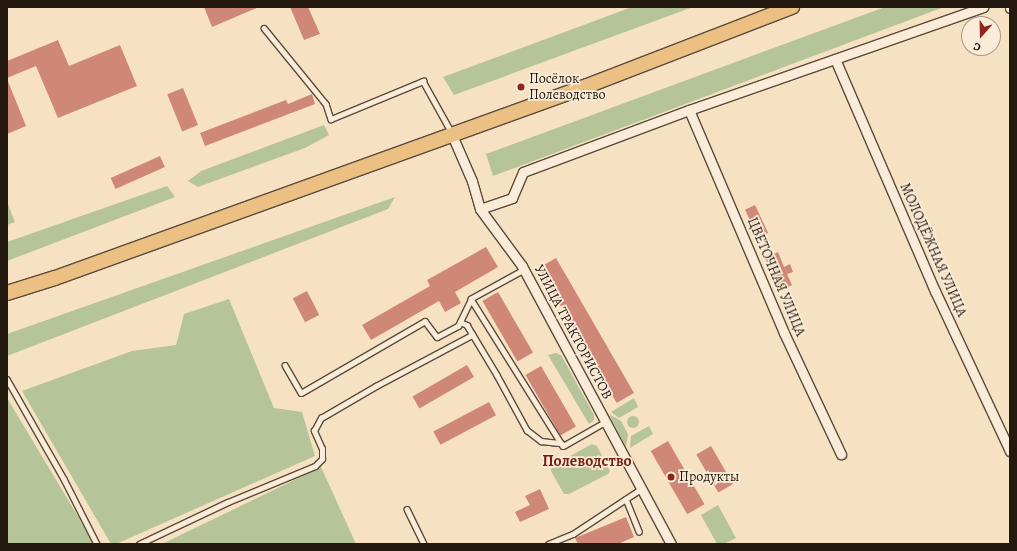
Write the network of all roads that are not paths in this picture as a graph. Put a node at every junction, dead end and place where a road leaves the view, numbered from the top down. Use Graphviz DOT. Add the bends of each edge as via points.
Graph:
graph roads {
  1 [pos="792,7"];
  2 [pos="983,7"];
  3 [pos="264,28"];
  4 [pos="835,58"];
  5 [pos="689,110"];
  6 [pos="452,135"];
  7 [pos="480,209"];
  8 [pos="524,270"];
  9 [pos="55,278"];
  10 [pos="7,293"];
  11 [pos="7,297"];
  12 [pos="471,299"];
  13 [pos="460,322"];
  14 [pos="472,335"];
  15 [pos="285,365"];
  16 [pos="7,379"];
  17 [pos="605,422"];
  18 [pos="561,443"];
  19 [pos="1010,450"];
  20 [pos="841,454"];
  21 [pos="641,489"];
  22 [pos="626,499"];
  23 [pos="407,509"];
  24 [pos="639,531"];
  25 [pos="562,538"];
  26 [pos="97,544"];
  27 [pos="139,544"];
  28 [pos="424,544"];
  29 [pos="548,544"];
  30 [pos="564,544"];
  31 [pos="671,544"];
  1 -- 6 [label="main road"];
  2 -- 4 [label="street"];
  3 -- 6 [label="lane" via="326,104 332,119 423,82"];
  4 -- 5 [label="street"];
  4 -- 19 [label="street, МОЛОДЁЖНАЯ УЛИЦА" via="935,291"];
  5 -- 7 [label="street" via="523,172 512,198"];
  5 -- 20 [label="street, ЦВЕТОЧНАЯ УЛИЦА" via="784,333"];
  6 -- 7 [label="street, УЛИЦА ТРАКТОРИСТОВ" via="472,181"];
  6 -- 9 [label="main road"];
  7 -- 8 [label="street, УЛИЦА ТРАКТОРИСТОВ"];
  8 -- 12 [label="lane"];
  8 -- 17 [label="street, УЛИЦА ТРАКТОРИСТОВ"];
  9 -- 10 [label="main road"];
  9 -- 11 [label="main road"];
  12 -- 13 [label="lane"];
  12 -- 18 [label="lane"];
  13 -- 14 [label="lane" via="467,325"];
  13 -- 15 [label="lane" via="458,326 436,338 425,321 301,393"];
  14 -- 18 [label="lane" via="527,430 541,441"];
  14 -- 27 [label="lane" via="321,418 314,431 322,449 322,459 315,466 228,502"];
  16 -- 26 [label="lane" via="64,479"];
  17 -- 18 [label="lane" via="563,446"];
  17 -- 21 [label="street, УЛИЦА ТРАКТОРИСТОВ"];
  21 -- 22 [label="lane"];
  21 -- 31 [label="street, УЛИЦА ТРАКТОРИСТОВ"];
  22 -- 24 [label="lane"];
  22 -- 25 [label="lane" via="573,534"];
  23 -- 28 [label="lane"];
  25 -- 29 [label="lane"];
  25 -- 30 [label="lane"];
}
